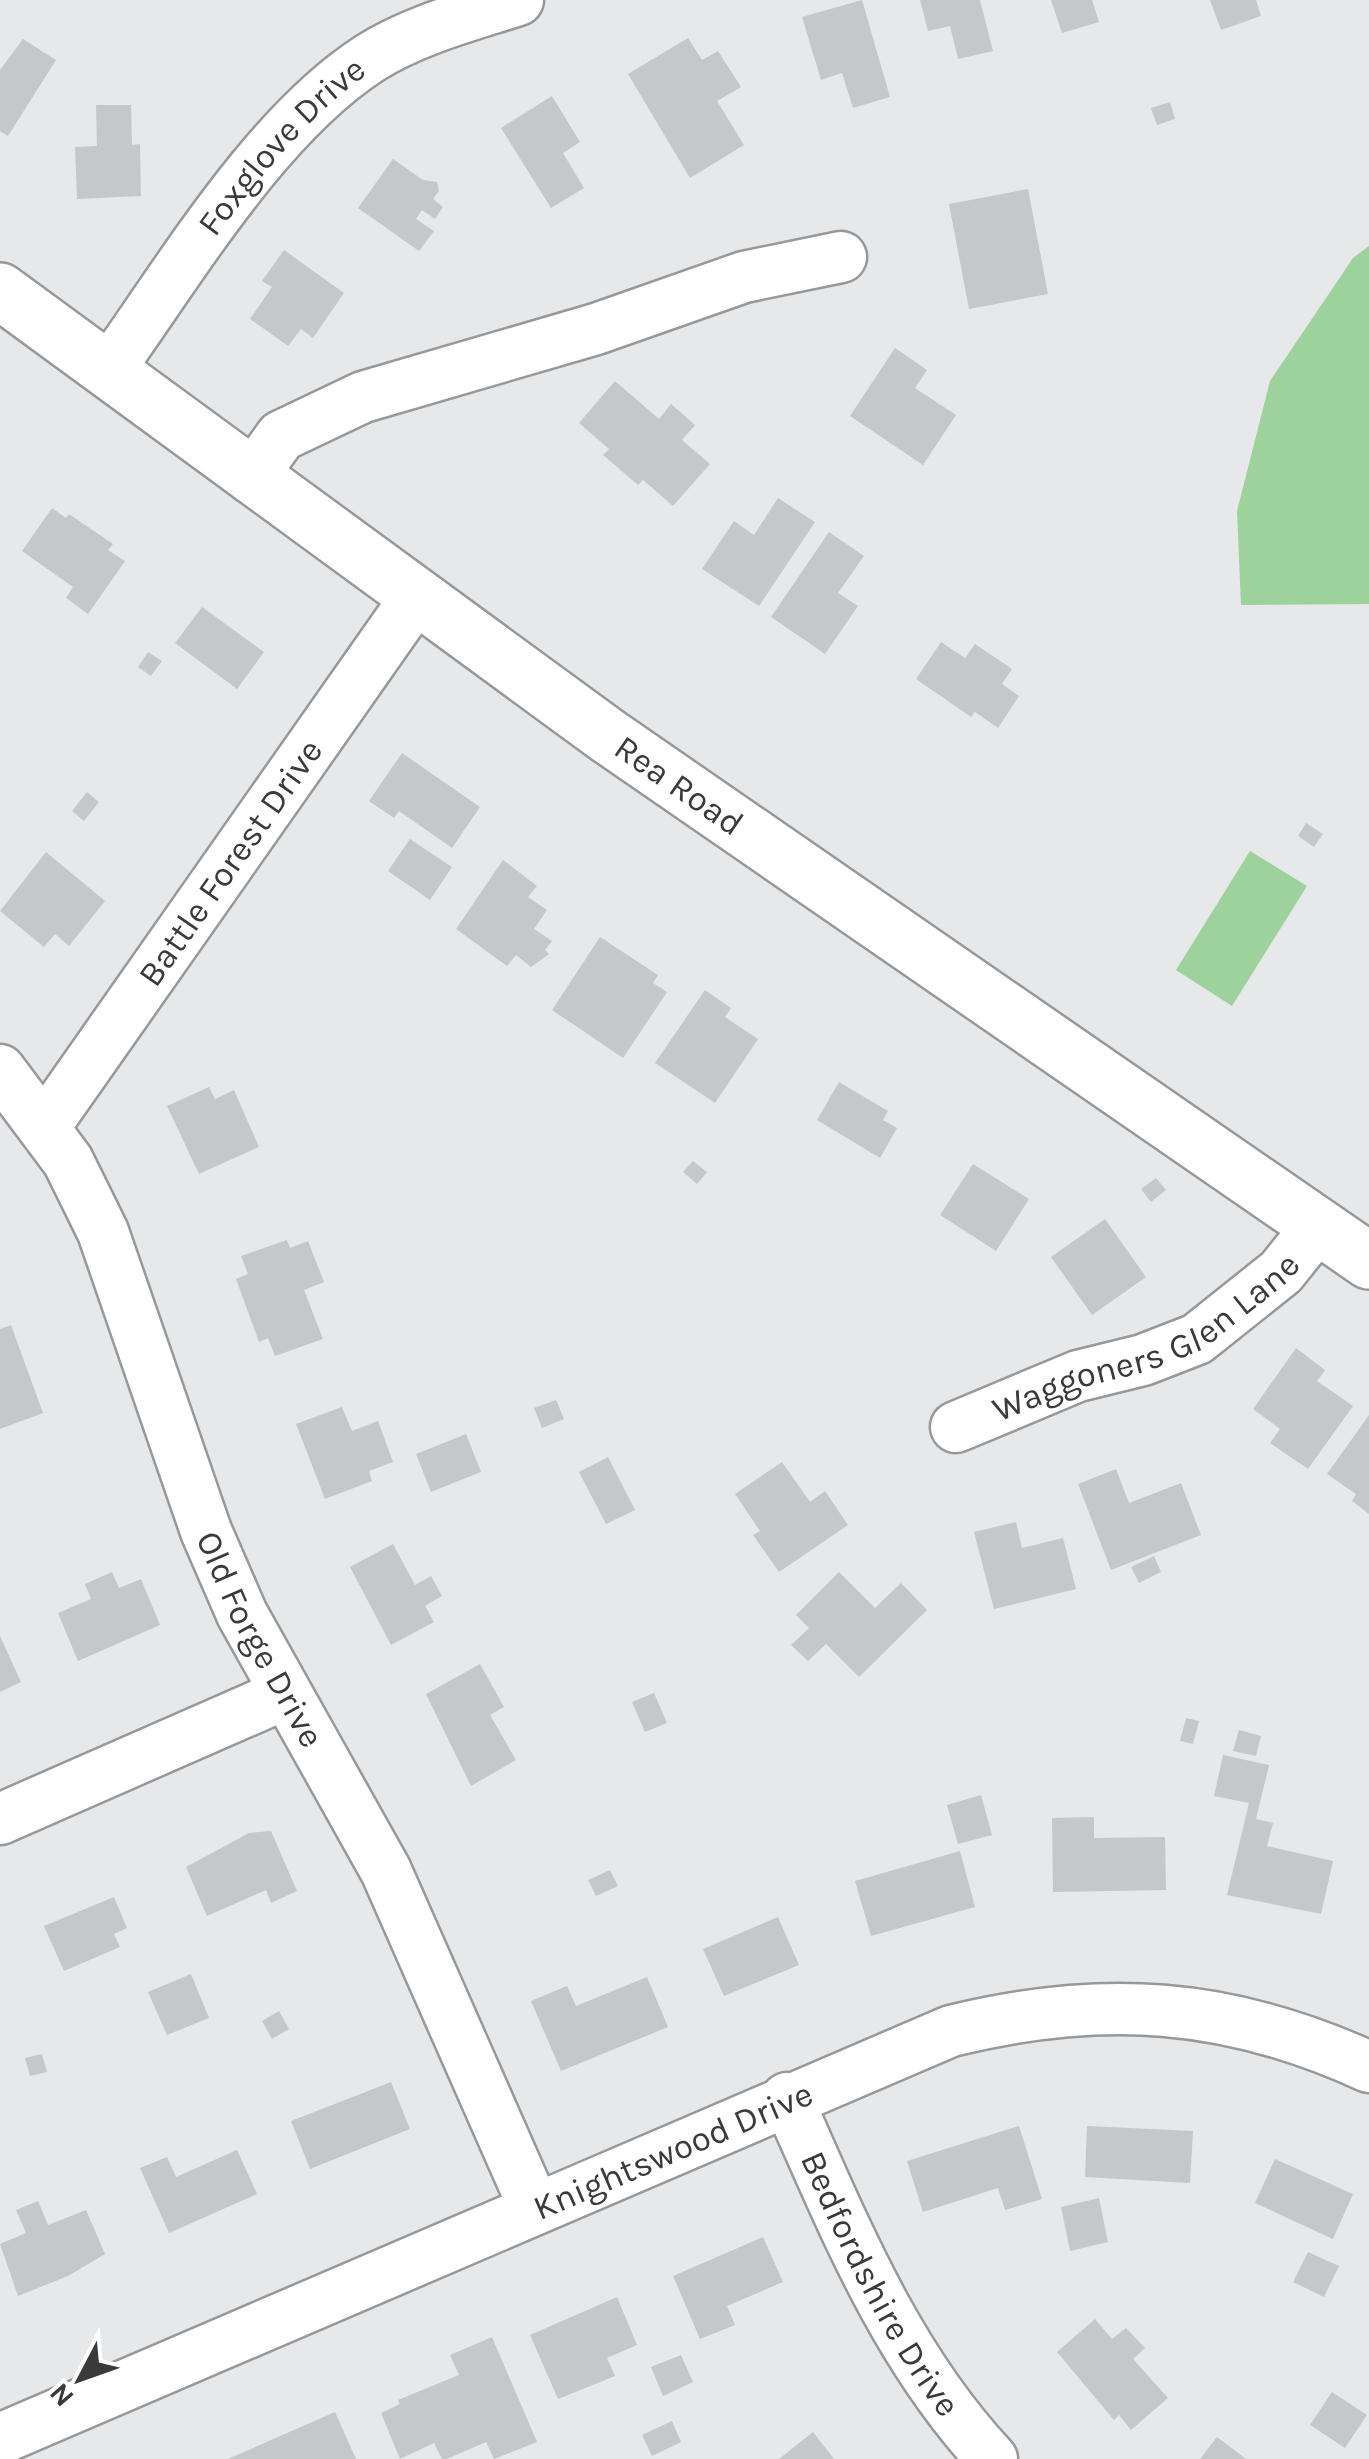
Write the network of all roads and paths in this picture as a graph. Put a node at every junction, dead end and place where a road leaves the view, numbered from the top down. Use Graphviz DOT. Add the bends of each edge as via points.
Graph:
graph roads {
  1 [pos="518,0"];
  2 [pos="841,257"];
  3 [pos="0,291"];
  4 [pos="108,371"];
  5 [pos="251,478"];
  6 [pos="416,596"];
  7 [pos="0,1070"];
  8 [pos="45,1126"];
  9 [pos="1318,1226"];
  10 [pos="1369,1261"];
  11 [pos="956,1427"];
  12 [pos="285,1694"];
  13 [pos="0,1819"];
  14 [pos="1369,2067"];
  15 [pos="787,2098"];
  16 [pos="534,2207"];
  17 [pos="0,2438"];
  18 [pos="992,2459"];
  1 -- 4 [label="street, Foxglove Drive" via="397,44 326,90 286,129"];
  2 -- 5 [label="street" via="744,277 363,397 282,436"];
  3 -- 4 [label="main road, Rea Road"];
  4 -- 5 [label="main road, Rea Road"];
  5 -- 6 [label="main road, Rea Road"];
  6 -- 8 [label="street, Battle Forest Drive"];
  6 -- 9 [label="main road, Rea Road"];
  7 -- 8 [label="street, Old Forge Drive"];
  8 -- 12 [label="street, Old Forge Drive" via="103,1232 206,1531"];
  9 -- 10 [label="main road, Rea Road"];
  9 -- 11 [label="street, Waggoners Glen Lane" via="1280,1272 1196,1338 1144,1360 1078,1376"];
  12 -- 13 [label="street"];
  12 -- 16 [label="street, Old Forge Drive" via="386,1871"];
  14 -- 15 [label="street, Knightswood Drive" via="1246,2021 1160,2008 1082,2008 951,2030"];
  15 -- 16 [label="street, Knightswood Drive"];
  15 -- 18 [label="street, Bedfordshire Drive" via="876,2298 924,2374"];
  16 -- 17 [label="street, Knightswood Drive"];
}
